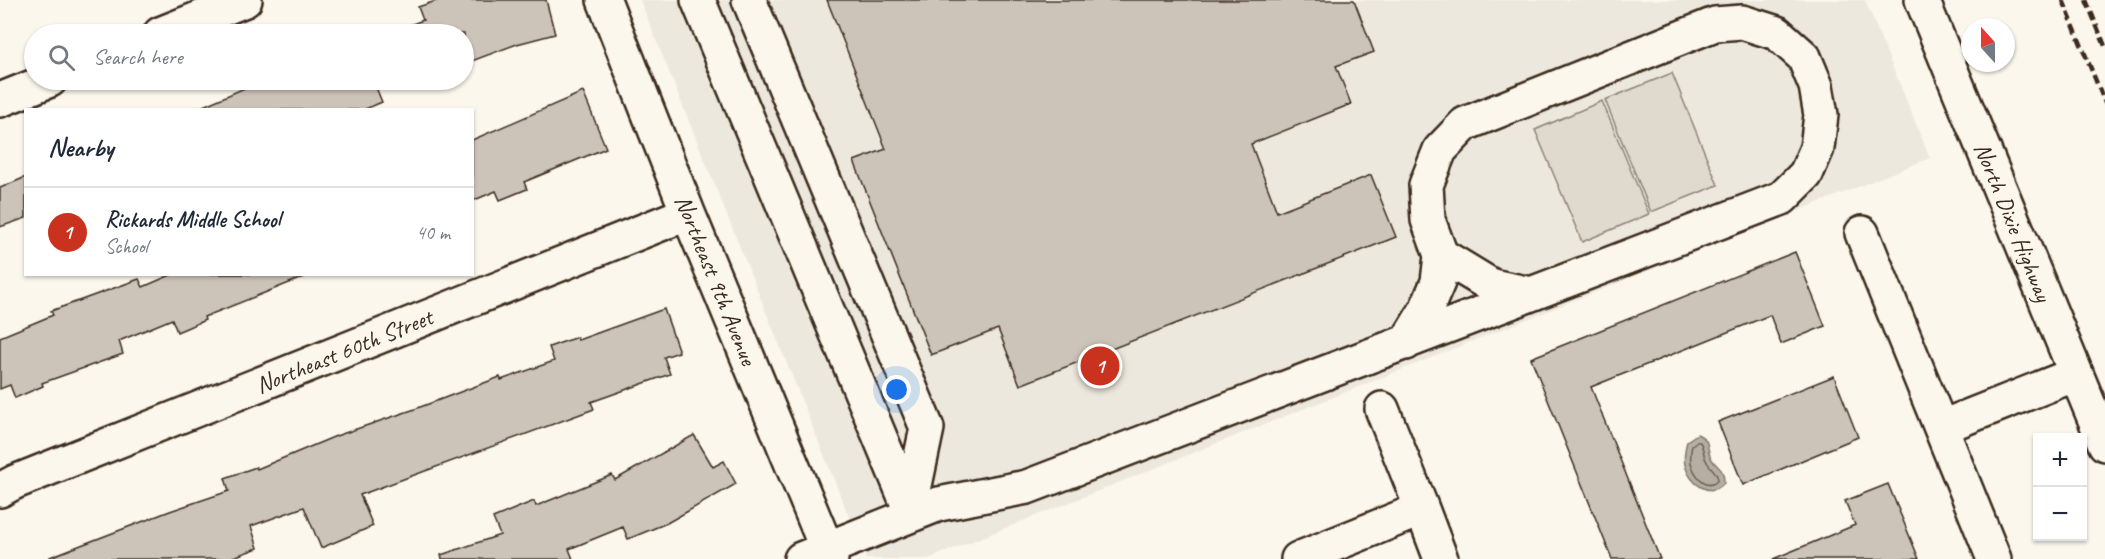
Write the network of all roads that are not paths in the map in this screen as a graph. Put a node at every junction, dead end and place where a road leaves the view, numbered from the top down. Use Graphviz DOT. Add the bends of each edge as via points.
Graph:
graph roads {
  1 [pos="245,0"];
  2 [pos="604,0"];
  3 [pos="698,0"];
  4 [pos="749,0"];
  5 [pos="1922,0"];
  6 [pos="185,24"];
  7 [pos="25,90"];
  8 [pos="0,100"];
  9 [pos="688,213"];
  10 [pos="1862,233"];
  11 [pos="1441,255"];
  12 [pos="1531,294"];
  13 [pos="1406,343"];
  14 [pos="2076,374"];
  15 [pos="1382,409"];
  16 [pos="1942,427"];
  17 [pos="2105,444"];
  18 [pos="0,490"];
  19 [pos="1422,509"];
  20 [pos="911,512"];
  21 [pos="819,556"];
  22 [pos="1298,559"];
  23 [pos="1441,559"];
  24 [pos="1994,559"];
  1 -- 6 [label="street"];
  2 -- 9 [label="street, Northeast 9th Avenue"];
  3 -- 20 [label="street"];
  4 -- 20 [label="street" via="927,428"];
  5 -- 14 [label="street, North Dixie Highway"];
  7 -- 8 [label="street"];
  9 -- 18 [label="street, Northeast 60th Street"];
  9 -- 21 [label="street, Northeast 9th Avenue"];
  10 -- 16 [label="street"];
  11 -- 12 [label="street" via="1492,286"];
  11 -- 12 [label="street" via="1428,220 1426,185 1440,150 1465,124 1715,24 1742,22 1777,33 1804,57 1816,86 1821,115 1817,148 1806,174 1782,198"];
  11 -- 13 [label="street" via="1438,282"];
  12 -- 13 [label="street"];
  13 -- 20 [label="street" via="1027,487"];
  14 -- 16 [label="street"];
  14 -- 17 [label="street, North Dixie Highway"];
  15 -- 19 [label="street"];
  16 -- 24 [label="street"];
  19 -- 22 [label="street"];
  19 -- 23 [label="street"];
  20 -- 21 [label="street"];
}
